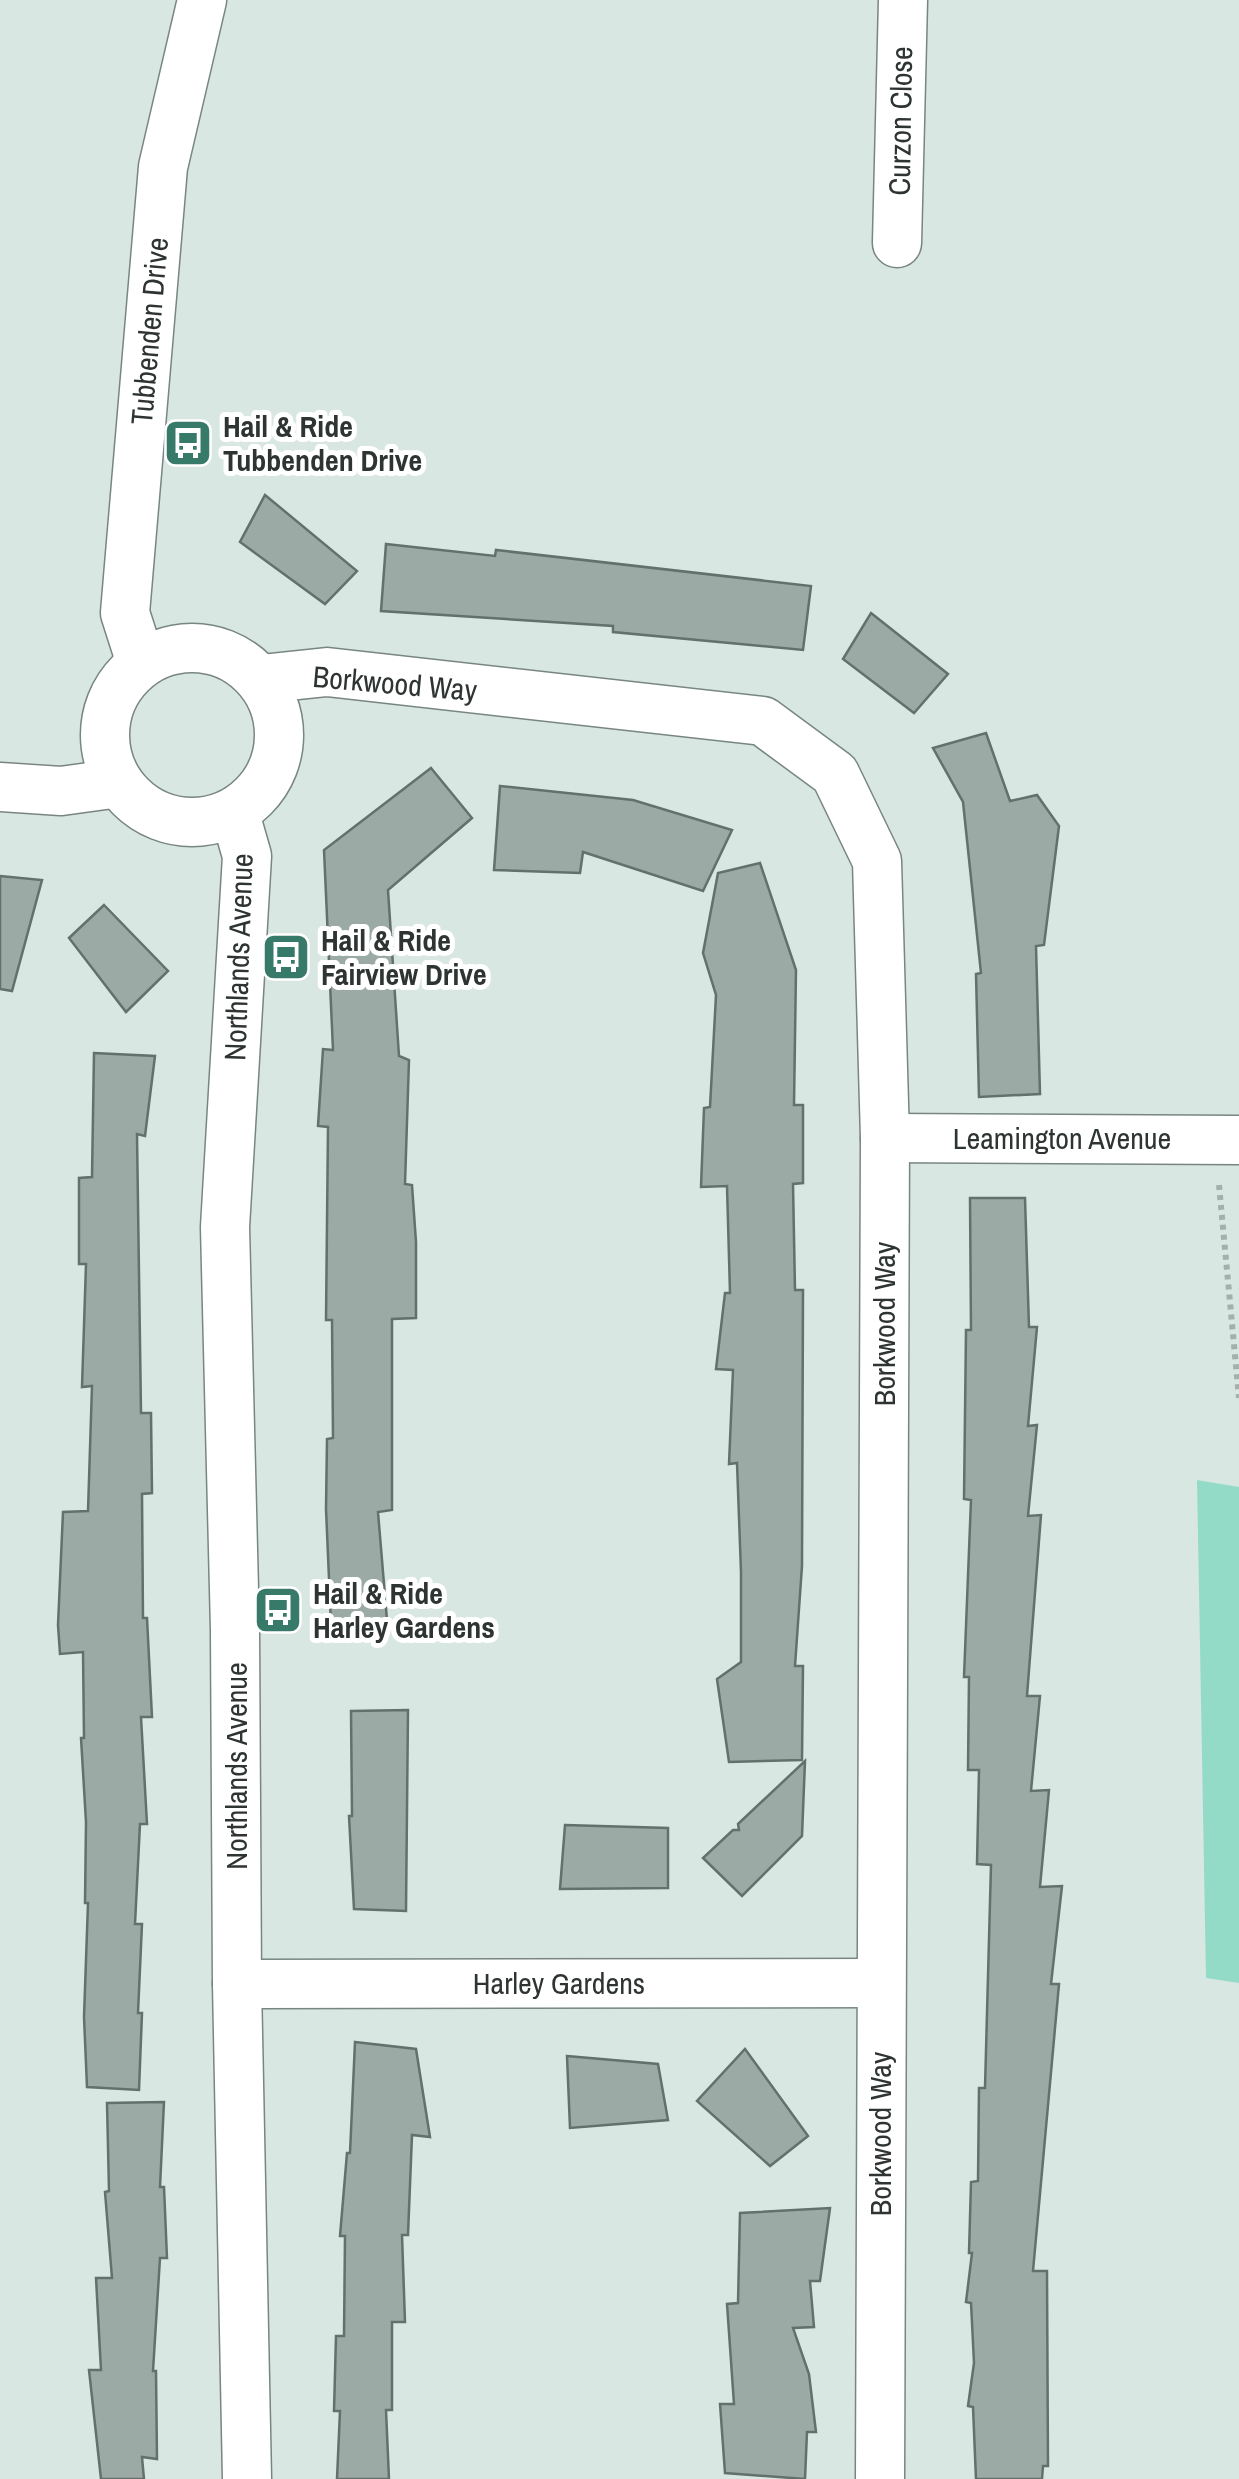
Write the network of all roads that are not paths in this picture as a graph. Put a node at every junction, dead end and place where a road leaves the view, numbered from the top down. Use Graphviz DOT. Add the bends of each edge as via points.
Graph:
graph roads {
  1 [pos="202,0"];
  2 [pos="902,0"];
  3 [pos="896,243"];
  4 [pos="142,662"];
  5 [pos="260,679"];
  6 [pos="118,783"];
  7 [pos="0,787"];
  8 [pos="235,814"];
  9 [pos="885,1138"];
  10 [pos="1227,1139"];
  11 [pos="881,1983"];
  12 [pos="237,1984"];
  13 [pos="247,2479"];
  14 [pos="880,2479"];
  1 -- 4 [label="street, Tubbenden Drive" via="163,167 125,614"];
  2 -- 3 [label="street, Curzon Close"];
  4 -- 5 [label="street" via="200,647 230,655"];
  4 -- 6 [label="street" via="114,695 105,724 106,755"];
  5 -- 8 [label="street" via="276,706 275,766"];
  5 -- 9 [label="street, Borkwood Way" via="327,672 763,721 836,774 877,861"];
  6 -- 7 [label="street" via="61,791"];
  6 -- 8 [label="street" via="139,806 168,820 199,824"];
  8 -- 12 [label="street, Northlands Avenue" via="247,856 224,1227"];
  9 -- 10 [label="street, Leamington Avenue"];
  9 -- 11 [label="street, Borkwood Way"];
  11 -- 12 [label="street, Harley Gardens"];
  11 -- 14 [label="street, Borkwood Way"];
  12 -- 13 [label="street, Northlands Avenue"];
}
